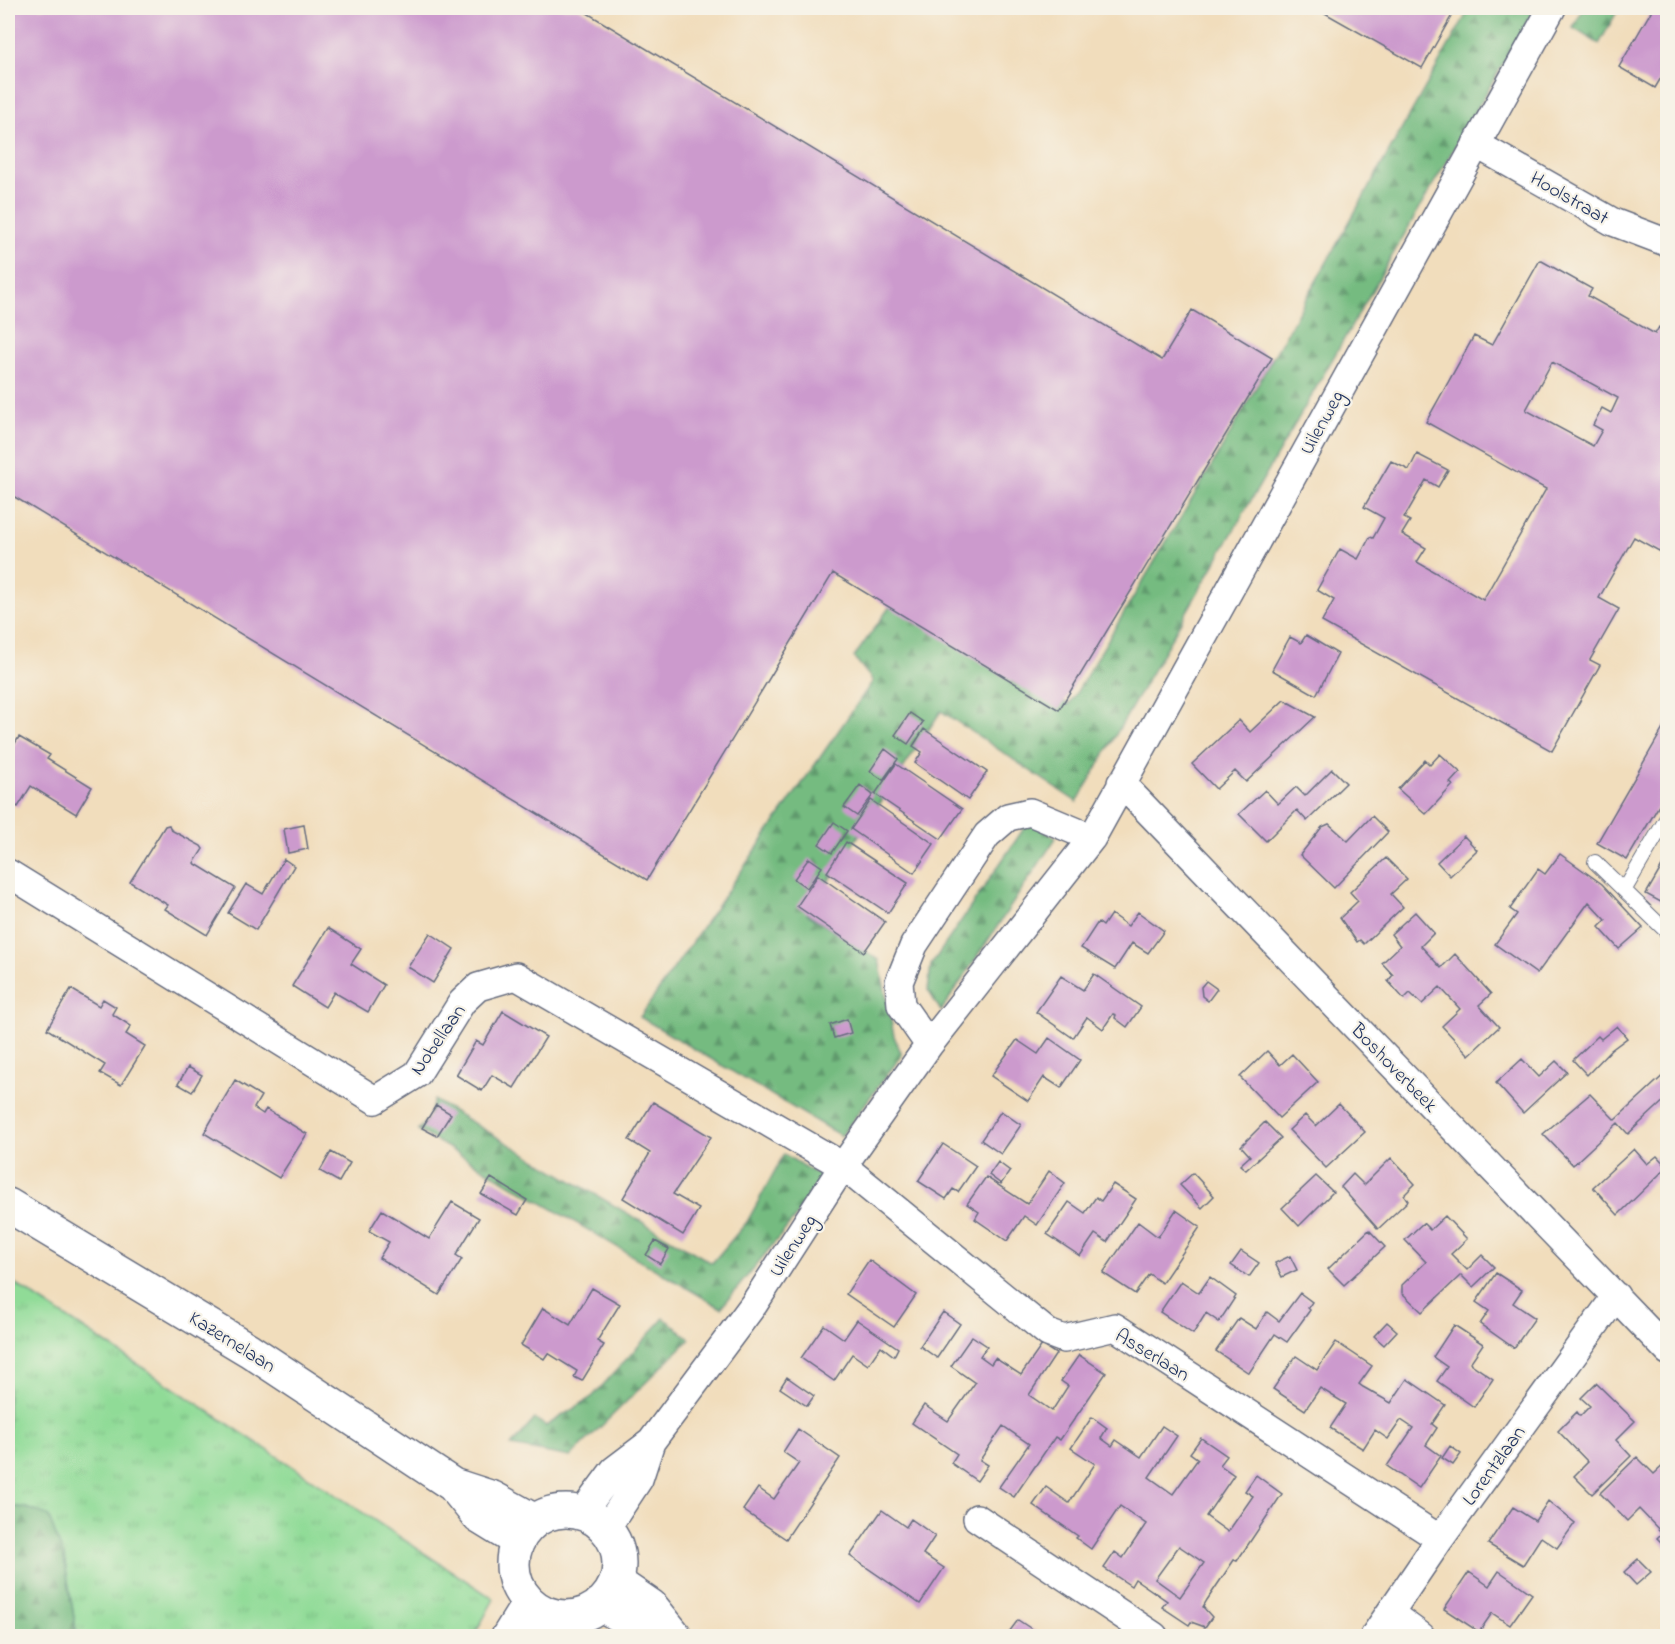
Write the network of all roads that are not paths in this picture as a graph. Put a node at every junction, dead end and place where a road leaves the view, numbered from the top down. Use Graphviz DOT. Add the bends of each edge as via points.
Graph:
graph roads {
  1 [pos="1552,8"];
  2 [pos="1476,144"];
  3 [pos="1668,243"];
  4 [pos="1122,783"];
  5 [pos="1668,816"];
  6 [pos="1092,838"];
  7 [pos="1595,862"];
  8 [pos="8,873"];
  9 [pos="1625,889"];
  10 [pos="1668,933"];
  11 [pos="929,1045"];
  12 [pos="843,1166"];
  13 [pos="8,1204"];
  14 [pos="1616,1296"];
  15 [pos="1668,1351"];
  16 [pos="977,1518"];
  17 [pos="594,1521"];
  18 [pos="526,1531"];
  19 [pos="1440,1539"];
  20 [pos="608,1593"];
  21 [pos="1391,1614"];
  22 [pos="538,1617"];
  23 [pos="674,1635"];
  24 [pos="505,1636"];
  25 [pos="1154,1636"];
  26 [pos="1374,1636"];
  27 [pos="1421,1636"];
  1 -- 2 [label="street, Uilenweg"];
  2 -- 3 [label="street, Hoolstraat" via="1612,222"];
  2 -- 4 [label="street, Uilenweg"];
  4 -- 6 [label="street, Uilenweg"];
  4 -- 14 [label="street, Boshoverbeek"];
  5 -- 9 [label="lane"];
  6 -- 11 [label="street, Uilenweg"];
  6 -- 11 [label="street" via="1030,812 1008,817 987,835 914,945 899,982 901,1005"];
  7 -- 9 [label="lane"];
  8 -- 12 [label="street, Nobellaan" via="375,1100 417,1074 462,1002 478,987 516,976"];
  9 -- 10 [label="lane"];
  11 -- 12 [label="street, Uilenweg"];
  12 -- 17 [label="street, Uilenweg" via="754,1304 651,1442 639,1479"];
  12 -- 19 [label="street, Asserlaan" via="1048,1333 1064,1339 1115,1327"];
  13 -- 18 [label="street, Kazernelaan" via="249,1350 453,1485 493,1498"];
  14 -- 15 [label="street, Boshoverbeek"];
  14 -- 19 [label="street, Lorentzlaan"];
  16 -- 25 [label="street"];
  17 -- 18 [label="street" via="555,1512"];
  17 -- 20 [label="street" via="615,1544 619,1560"];
  18 -- 22 [label="street" via="514,1557 514,1572"];
  19 -- 21 [label="street, Lorentzlaan"];
  20 -- 22 [label="street" via="580,1615"];
  20 -- 23 [label="street" via="641,1627"];
  21 -- 26 [label="street, Lorentzlaan"];
  21 -- 27 [label="street"];
  22 -- 24 [label="street"];
}
